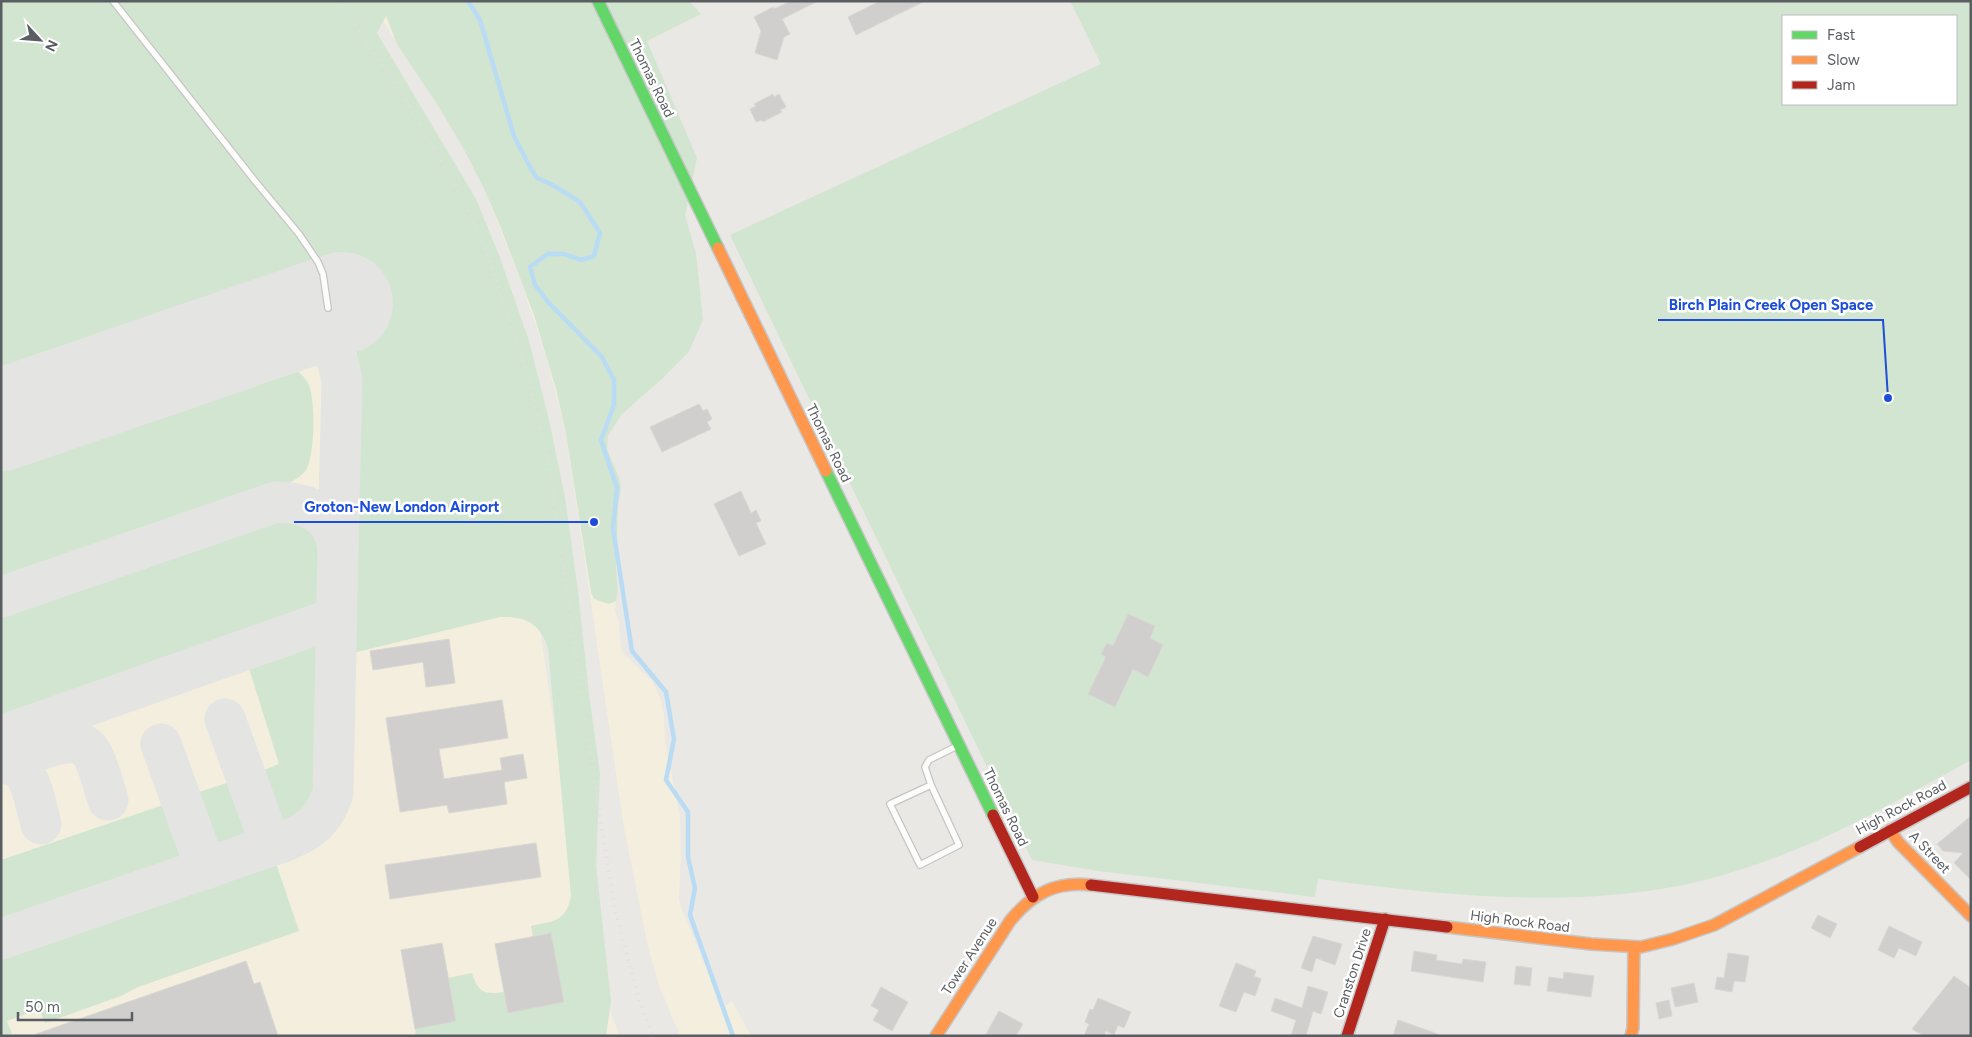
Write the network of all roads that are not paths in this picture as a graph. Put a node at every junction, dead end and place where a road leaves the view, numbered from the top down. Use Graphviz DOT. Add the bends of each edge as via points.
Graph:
graph roads {
  1 [pos="113,1"];
  2 [pos="598,1"];
  3 [pos="328,308"];
  4 [pos="959,745"];
  5 [pos="931,785"];
  6 [pos="1971,787"];
  7 [pos="1890,830"];
  8 [pos="1033,897"];
  9 [pos="1971,916"];
  10 [pos="1386,919"];
  11 [pos="1634,947"];
  12 [pos="936,1036"];
  13 [pos="1347,1036"];
  14 [pos="1631,1036"];
  1 -- 3 [label="lane" via="299,234 318,262"];
  2 -- 4 [label="main road, Thomas Road"];
  4 -- 5 [label="lane" via="927,762 926,772"];
  4 -- 8 [label="main road, Thomas Road"];
  5 -- 5 [label="lane" via="958,845 920,864 890,804"];
  6 -- 7 [label="main road, High Rock Road"];
  7 -- 9 [label="main road, A Street"];
  7 -- 11 [label="main road, High Rock Road" via="1714,925 1673,939"];
  8 -- 10 [label="main road, High Rock Road" via="1060,886 1094,885"];
  8 -- 12 [label="main road, Tower Avenue" via="1006,926"];
  10 -- 11 [label="main road, High Rock Road"];
  10 -- 13 [label="main road, Cranston Drive"];
  11 -- 14 [label="main road"];
}
